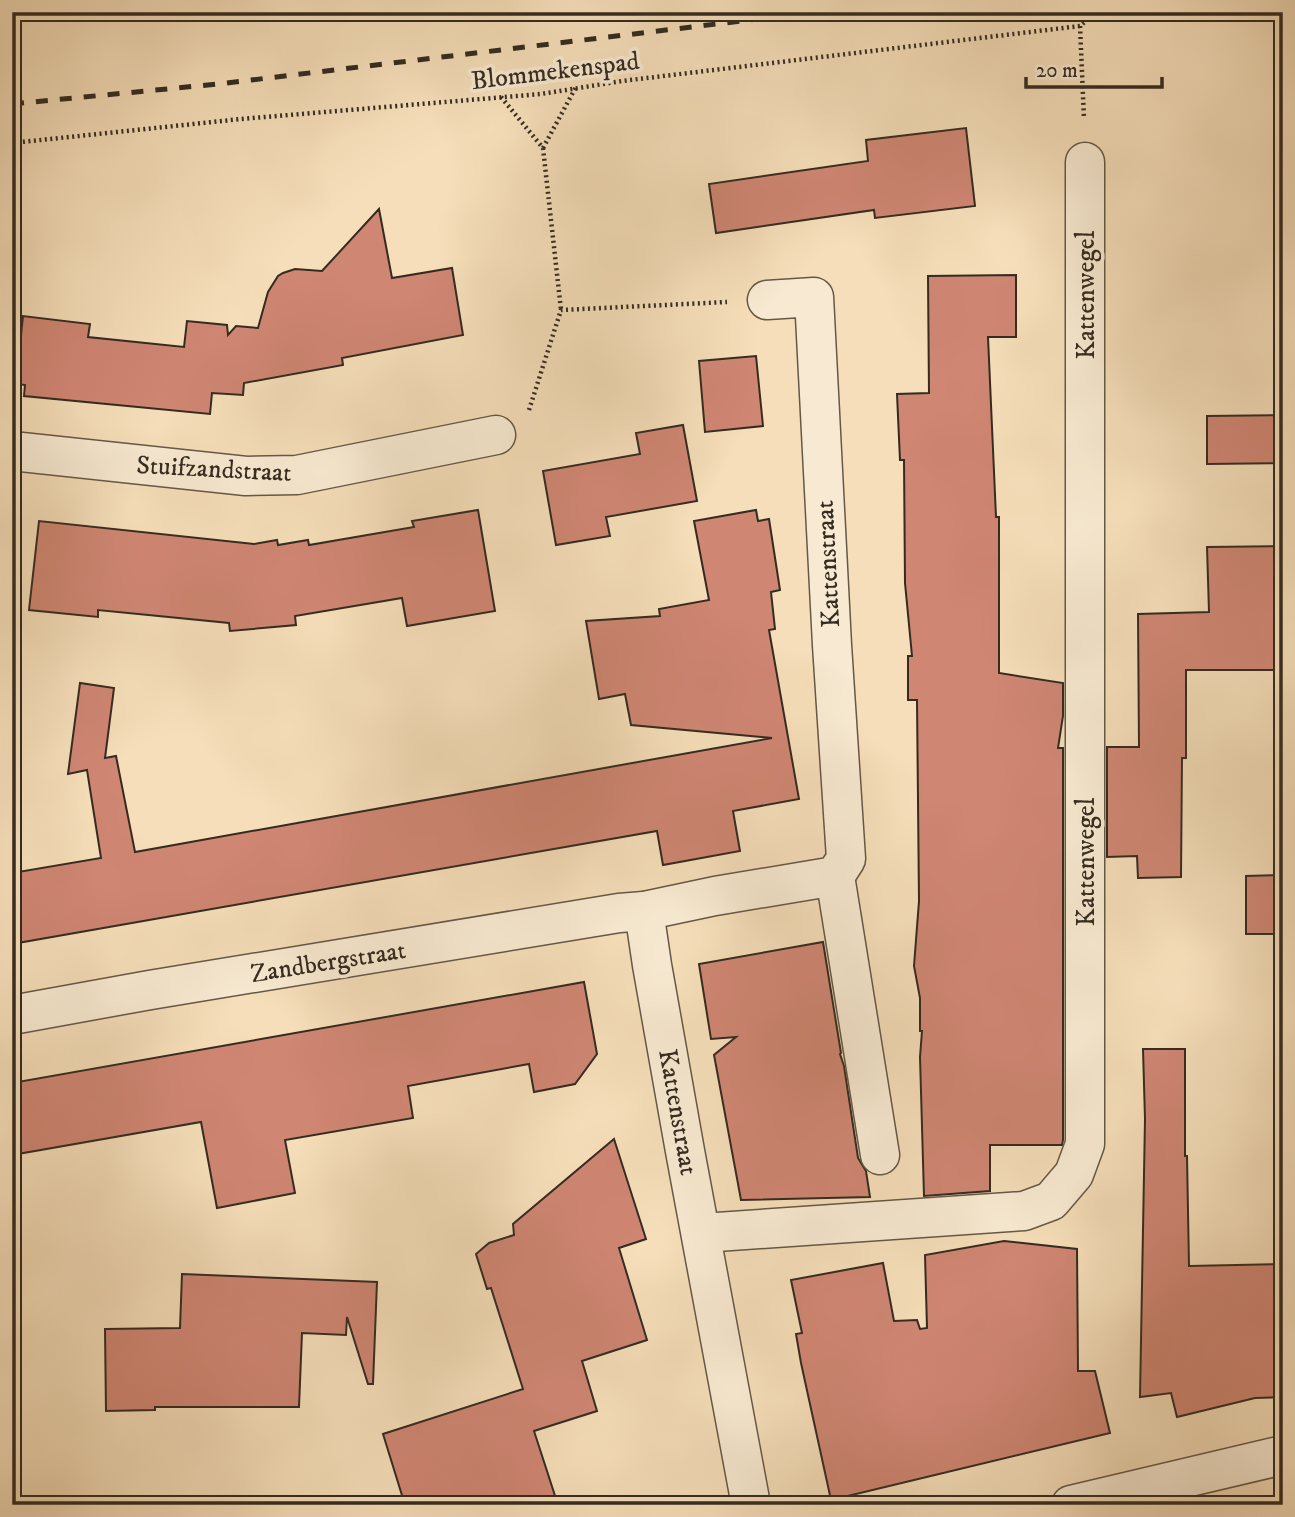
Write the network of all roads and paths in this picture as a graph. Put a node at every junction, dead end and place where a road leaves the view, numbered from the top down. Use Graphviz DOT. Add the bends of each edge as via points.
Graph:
graph roads {
  1 [pos="1096,12"];
  2 [pos="1080,26"];
  3 [pos="576,87"];
  4 [pos="501,97"];
  5 [pos="12,143"];
  6 [pos="543,148"];
  7 [pos="1085,162"];
  8 [pos="767,300"];
  9 [pos="561,310"];
  10 [pos="496,435"];
  11 [pos="12,451"];
  12 [pos="835,876"];
  13 [pos="644,911"];
  14 [pos="12,1015"];
  15 [pos="880,1155"];
  16 [pos="702,1233"];
  17 [pos="1283,1455"];
  18 [pos="751,1505"];
  19 [pos="1071,1505"];
  1 -- 2 [label="path"];
  2 -- 3 [label="path, Blommekenspad"];
  2 -- 7 [label="path"];
  3 -- 4 [label="path, Blommekenspad"];
  3 -- 6 [label="path"];
  4 -- 5 [label="path, Blommekenspad"];
  4 -- 6 [label="path"];
  6 -- 9 [label="path"];
  7 -- 16 [label="street, Kattenwegel" via="1082,1154 1074,1174 1051,1200 1024,1210"];
  8 -- 9 [label="path"];
  8 -- 12 [label="street, Kattenstraat" via="814,297 846,859"];
  9 -- 10 [label="path" via="529,410"];
  10 -- 11 [label="street, Stuifzandstraat" via="296,475 246,475"];
  12 -- 13 [label="street"];
  12 -- 15 [label="street, Kattenstraat"];
  13 -- 14 [label="street, Zandbergstraat"];
  13 -- 16 [label="street, Kattenstraat"];
  16 -- 18 [label="street, Kattenstraat"];
  17 -- 19 [label="street"];
}
